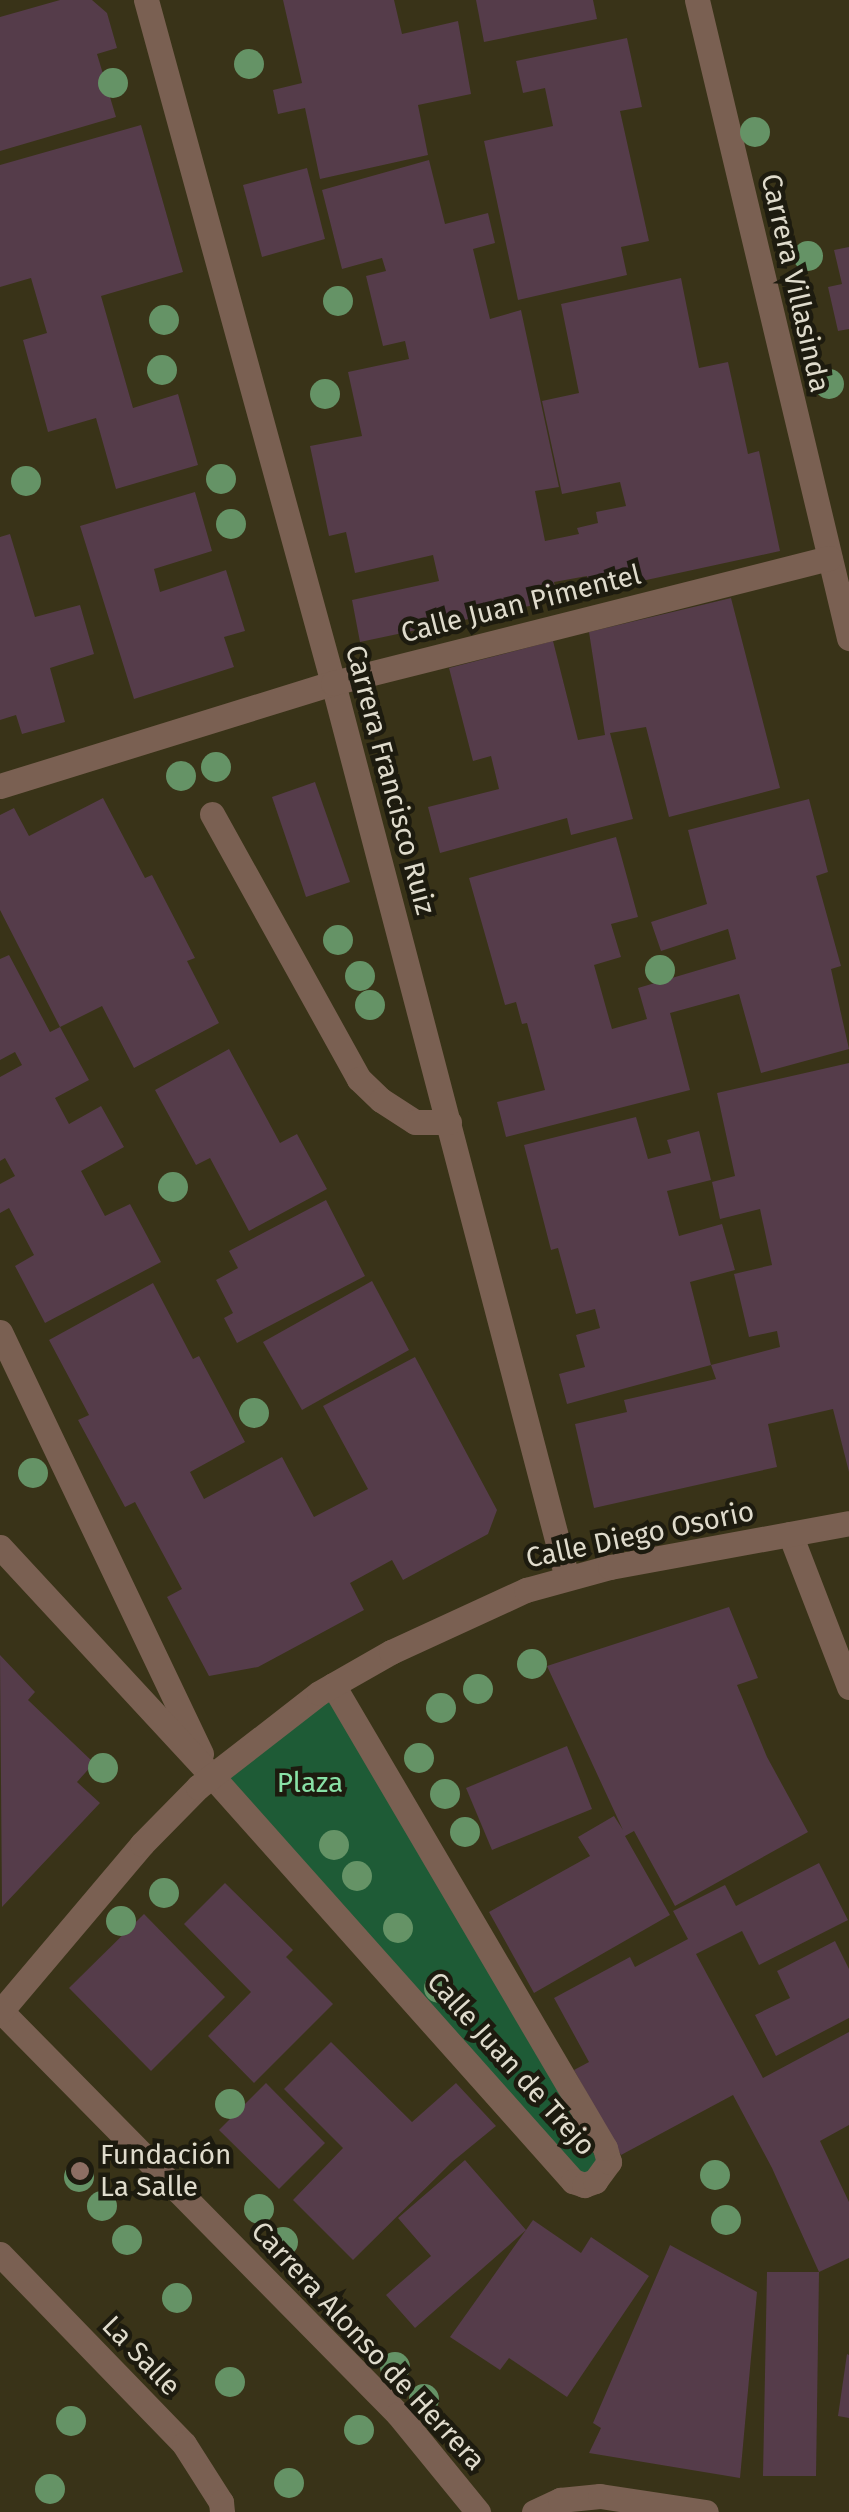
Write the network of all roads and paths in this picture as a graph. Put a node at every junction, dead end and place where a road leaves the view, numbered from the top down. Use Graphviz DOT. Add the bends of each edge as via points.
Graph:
graph roads {
  1 [pos="146,0"];
  2 [pos="697,0"];
  3 [pos="829,558"];
  4 [pos="849,638"];
  5 [pos="333,682"];
  6 [pos="0,786"];
  7 [pos="212,814"];
  8 [pos="449,1122"];
  9 [pos="0,1332"];
  10 [pos="849,1523"];
  11 [pos="790,1534"];
  12 [pos="0,1547"];
  13 [pos="567,1578"];
  14 [pos="333,1685"];
  15 [pos="849,1687"];
  16 [pos="212,1776"];
  17 [pos="0,2011"];
  18 [pos="0,2254"];
  19 [pos="222,2512"];
  20 [pos="478,2512"];
  21 [pos="534,2512"];
  22 [pos="706,2512"];
  1 -- 5 [label="street, Carrera Francisco Ruiz"];
  2 -- 3 [label="street, Carrera Villasinda"];
  3 -- 4 [label="street, Carrera Villasinda"];
  3 -- 5 [label="street, Calle Juan Pimentel"];
  5 -- 6 [label="street, Calle Juan Pimentel"];
  5 -- 8 [label="street, Carrera Francisco Ruiz"];
  7 -- 8 [label="street" via="360,1079 415,1122"];
  8 -- 13 [label="street, Carrera Francisco Ruiz"];
  9 -- 16 [label="street"];
  10 -- 11 [label="street, Calle Diego Osorio"];
  11 -- 13 [label="street, Calle Diego Osorio"];
  11 -- 15 [label="street"];
  12 -- 16 [label="street, Calle Juan de Trejo"];
  13 -- 14 [label="street, Calle Diego Osorio" via="471,1613"];
  14 -- 16 [label="street, Calle Diego Osorio"];
  14 -- 16 [label="street, Calle Juan de Trejo" via="605,2148 609,2162 595,2181 573,2180"];
  16 -- 17 [label="street, Calle Diego Osorio" via="142,1844"];
  17 -- 20 [label="street, Carrera Alonso de Herrera" via="398,2414"];
  18 -- 19 [label="street, La Salle" via="184,2444"];
  21 -- 22 [label="street" via="560,2500 600,2496"];
}
